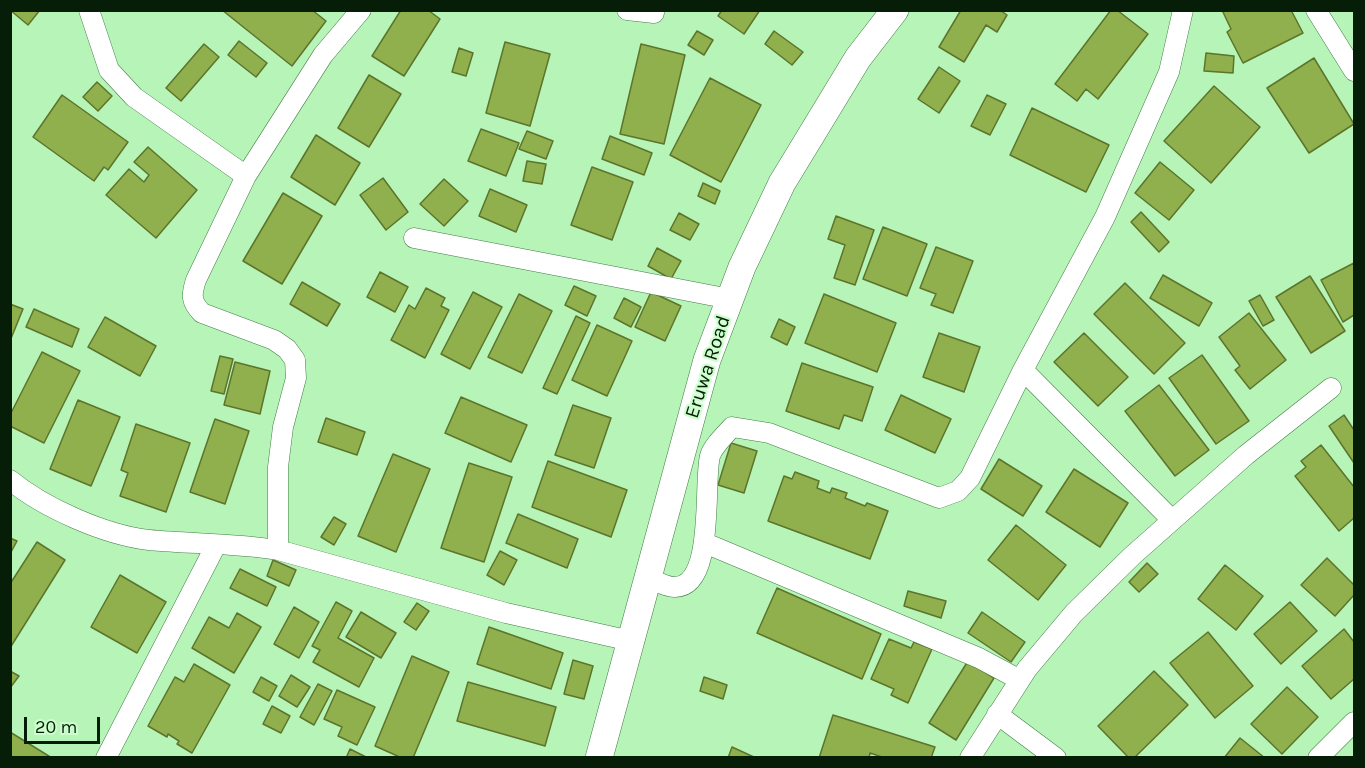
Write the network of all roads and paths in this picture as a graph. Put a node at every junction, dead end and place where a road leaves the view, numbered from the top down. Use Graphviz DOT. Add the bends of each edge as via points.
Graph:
graph roads {
  1 [pos="89,10"];
  2 [pos="361,10"];
  3 [pos="627,10"];
  4 [pos="895,10"];
  5 [pos="1183,10"];
  6 [pos="1316,10"];
  7 [pos="654,13"];
  8 [pos="1354,71"];
  9 [pos="246,176"];
  10 [pos="414,238"];
  11 [pos="730,299"];
  12 [pos="1023,370"];
  13 [pos="1331,388"];
  14 [pos="10,480"];
  15 [pos="1172,520"];
  16 [pos="705,543"];
  17 [pos="216,544"];
  18 [pos="278,550"];
  19 [pos="648,578"];
  20 [pos="630,641"];
  21 [pos="1020,680"];
  22 [pos="998,714"];
  23 [pos="1354,722"];
  24 [pos="106,758"];
  25 [pos="599,758"];
  26 [pos="970,758"];
  27 [pos="1056,758"];
  28 [pos="1318,758"];
  1 -- 9 [label="street" via="108,70 134,97"];
  2 -- 9 [label="street" via="323,55"];
  3 -- 7 [label="street"];
  4 -- 11 [label="main road, Eruwa Road" via="858,58 782,183"];
  5 -- 12 [label="street" via="1169,72 1105,217"];
  6 -- 8 [label="street"];
  9 -- 18 [label="street" via="191,295 194,306 202,313 274,340 295,360 296,378 283,427 278,467"];
  10 -- 11 [label="street"];
  11 -- 19 [label="main road, Eruwa Road" via="707,360"];
  12 -- 15 [label="street"];
  12 -- 16 [label="street" via="970,478 958,491 939,498 769,433 732,427 710,455"];
  13 -- 15 [label="street"];
  14 -- 17 [label="street" via="87,524 146,540"];
  15 -- 21 [label="street" via="1074,613"];
  16 -- 19 [label="street" via="695,574 687,583 674,587"];
  16 -- 21 [label="street" via="980,658"];
  17 -- 18 [label="street"];
  17 -- 24 [label="street"];
  18 -- 20 [label="street" via="506,613"];
  19 -- 20 [label="main road, Eruwa Road"];
  20 -- 25 [label="main road, Eruwa Road"];
  21 -- 22 [label="street"];
  22 -- 26 [label="street"];
  22 -- 27 [label="street"];
  23 -- 28 [label="street"];
}
